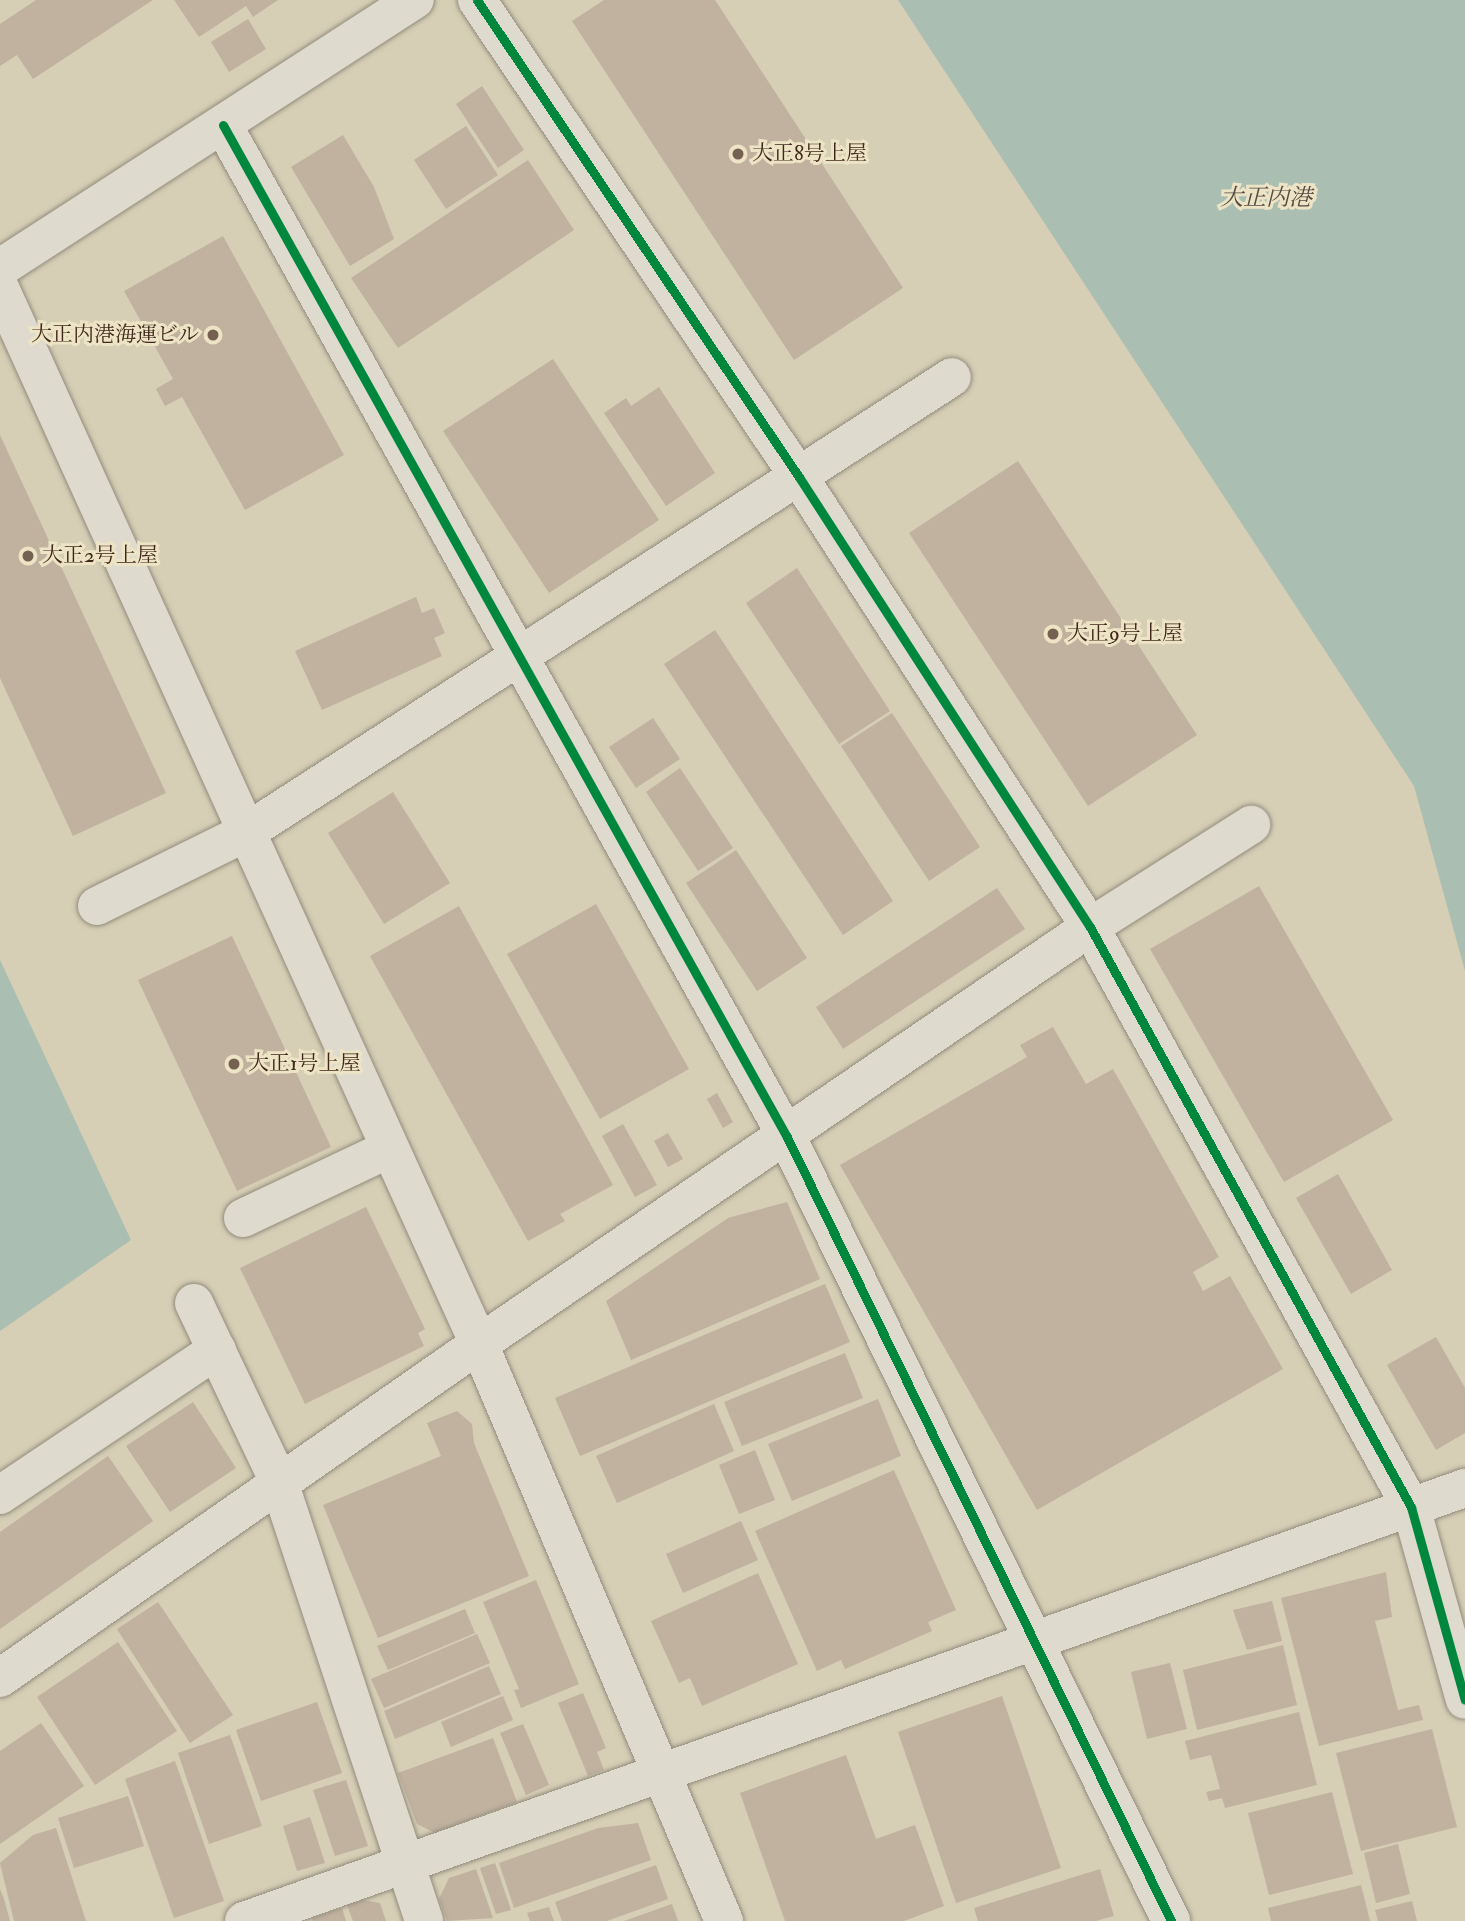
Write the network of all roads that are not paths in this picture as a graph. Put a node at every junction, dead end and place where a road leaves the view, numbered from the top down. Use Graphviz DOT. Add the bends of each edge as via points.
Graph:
graph roads {
  1 [pos="415,0"];
  2 [pos="477,0"];
  3 [pos="223,125"];
  4 [pos="0,268"];
  5 [pos="0,288"];
  6 [pos="952,377"];
  7 [pos="799,477"];
  8 [pos="518,658"];
  9 [pos="1251,825"];
  10 [pos="244,833"];
  11 [pos="97,906"];
  12 [pos="1090,928"];
  13 [pos="787,1137"];
  14 [pos="390,1149"];
  15 [pos="243,1218"];
  16 [pos="194,1303"];
  17 [pos="479,1344"];
  18 [pos="217,1350"];
  19 [pos="279,1482"];
  20 [pos="1465,1488"];
  21 [pos="0,1495"];
  22 [pos="1411,1507"];
  23 [pos="1034,1640"];
  24 [pos="0,1678"];
  25 [pos="1465,1700"];
  26 [pos="663,1775"];
  27 [pos="406,1862"];
  28 [pos="297,1912"];
  29 [pos="244,1921"];
  30 [pos="424,1921"];
  31 [pos="724,1921"];
  32 [pos="1171,1921"];
  1 -- 3 [label="street"];
  2 -- 7 [label="street"];
  3 -- 4 [label="street"];
  3 -- 8 [label="street"];
  5 -- 10 [label="street"];
  6 -- 7 [label="street"];
  7 -- 8 [label="street"];
  7 -- 12 [label="street"];
  8 -- 10 [label="street"];
  8 -- 13 [label="street"];
  9 -- 12 [label="street"];
  10 -- 11 [label="street"];
  10 -- 14 [label="street"];
  12 -- 13 [label="street"];
  12 -- 22 [label="street"];
  13 -- 17 [label="street"];
  13 -- 23 [label="street"];
  14 -- 15 [label="street"];
  14 -- 17 [label="street"];
  16 -- 18 [label="street"];
  17 -- 19 [label="street"];
  17 -- 26 [label="street"];
  18 -- 19 [label="street"];
  18 -- 21 [label="street"];
  19 -- 24 [label="street"];
  19 -- 27 [label="street"];
  20 -- 22 [label="street"];
  22 -- 23 [label="street"];
  22 -- 25 [label="street"];
  23 -- 26 [label="street"];
  23 -- 32 [label="street"];
  26 -- 27 [label="street"];
  26 -- 31 [label="street"];
  27 -- 28 [label="street"];
  27 -- 30 [label="street"];
  28 -- 29 [label="street"];
}
